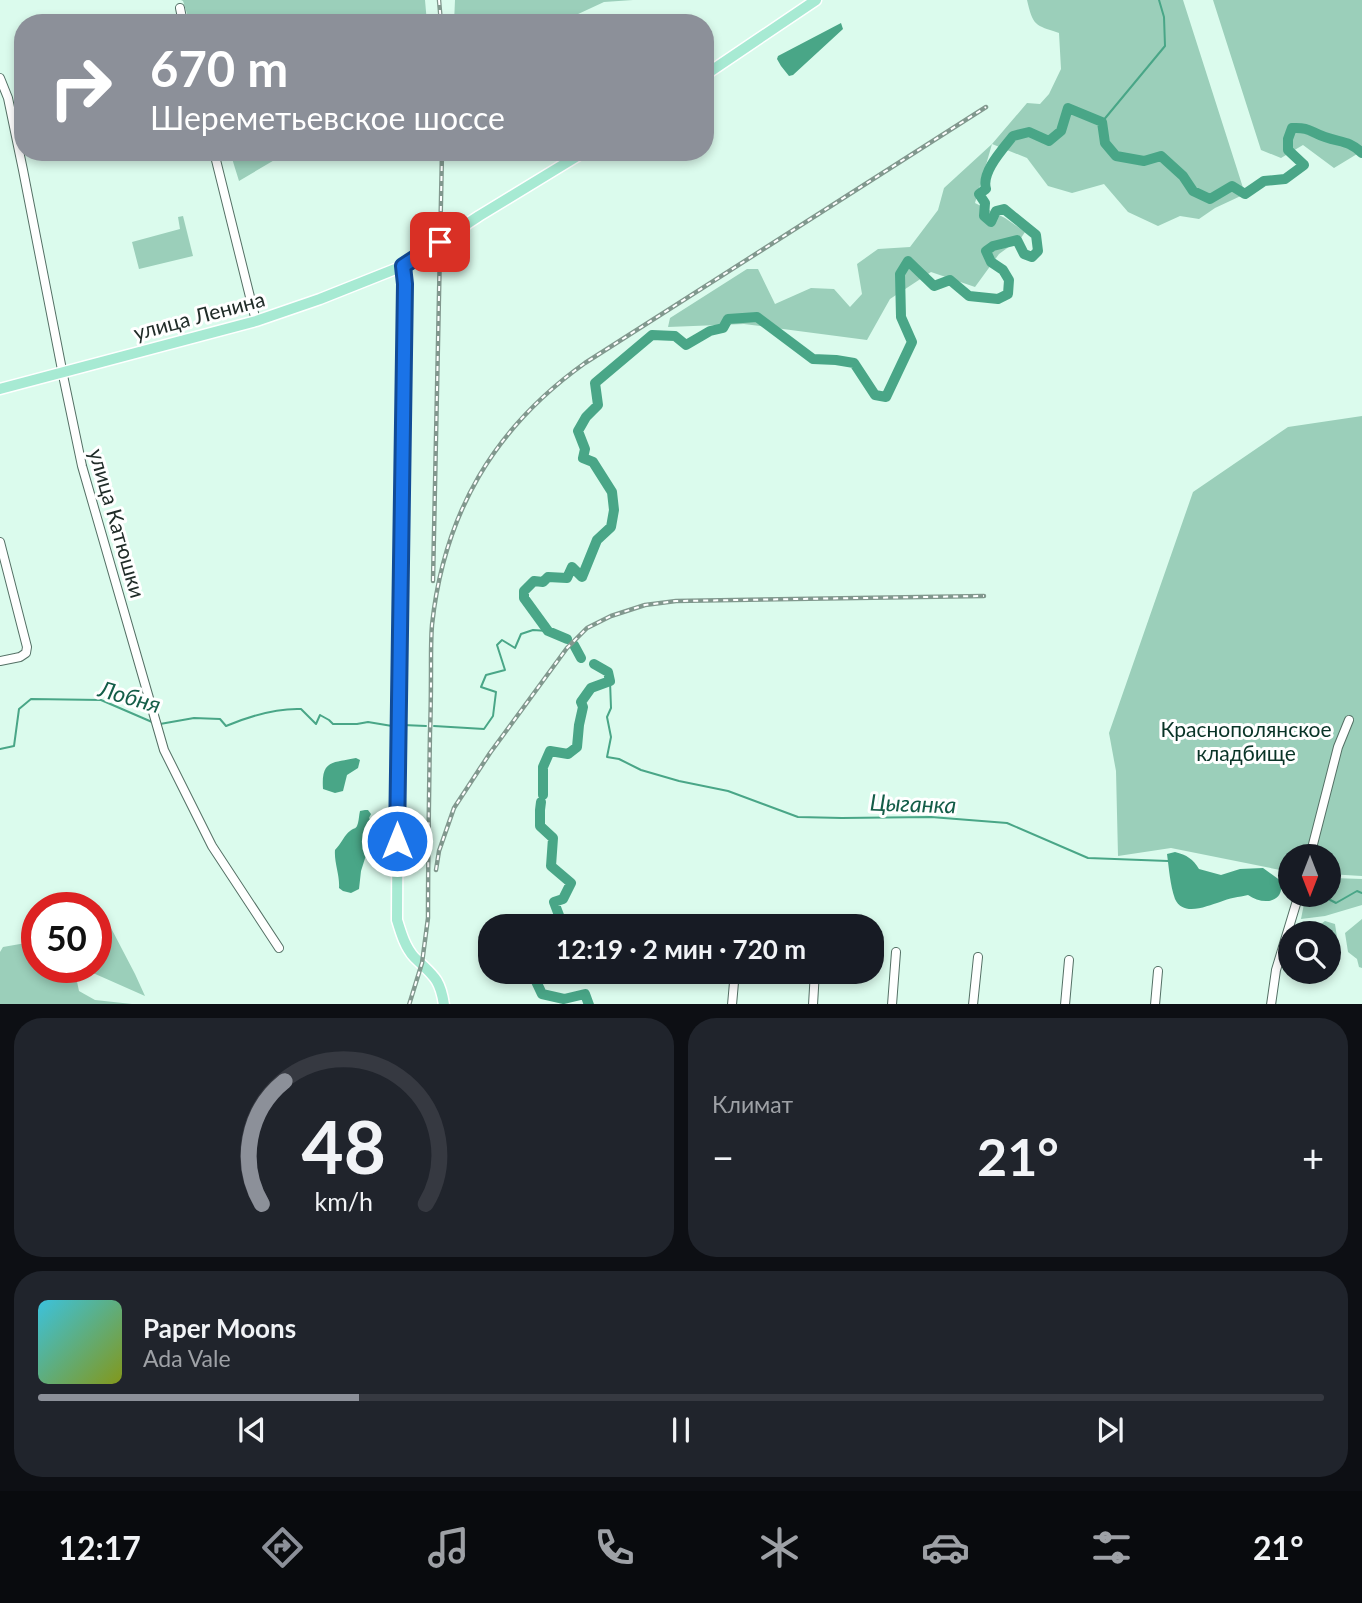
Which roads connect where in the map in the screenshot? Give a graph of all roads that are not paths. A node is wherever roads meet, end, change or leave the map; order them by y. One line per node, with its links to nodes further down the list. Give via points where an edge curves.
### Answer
1 (817, 0): 4 (main road)
2 (180, 8): 3 (street)
3 (181, 14)
4 (714, 69)
5 (0, 78): 6 (street, улица Катюшки)
6 (14, 127)
7 (21, 161): 12 (street, улица Катюшки)
8 (216, 161): 11 (street)
9 (569, 161): 10 (main road, улица Ленина)
10 (403, 266): 11 (main road, улица Ленина); 26 (main road, via 397,920 407,947 437,979)
11 (256, 321): 12 (main road, улица Ленина)
12 (63, 371): 13 (main road, улица Ленина); 19 (street, улица Катюшки, via 82,466 164,750 212,846)
13 (0, 388)
14 (0, 542): 15 (street, via 27,647 20,657)
15 (0, 661)
16 (1349, 720): 17 (street)
17 (1313, 844)
18 (1295, 907): 33 (street)
19 (279, 948)
20 (896, 952): 29 (street)
21 (978, 957): 30 (street)
22 (1069, 960): 31 (street)
23 (1158, 971): 32 (street)
24 (734, 984): 27 (street)
25 (814, 984): 28 (street)
26 (444, 1004)
27 (732, 1004)
28 (813, 1004)
29 (892, 1004)
30 (973, 1004)
31 (1065, 1004)
32 (1156, 1004)
33 (1271, 1004)

